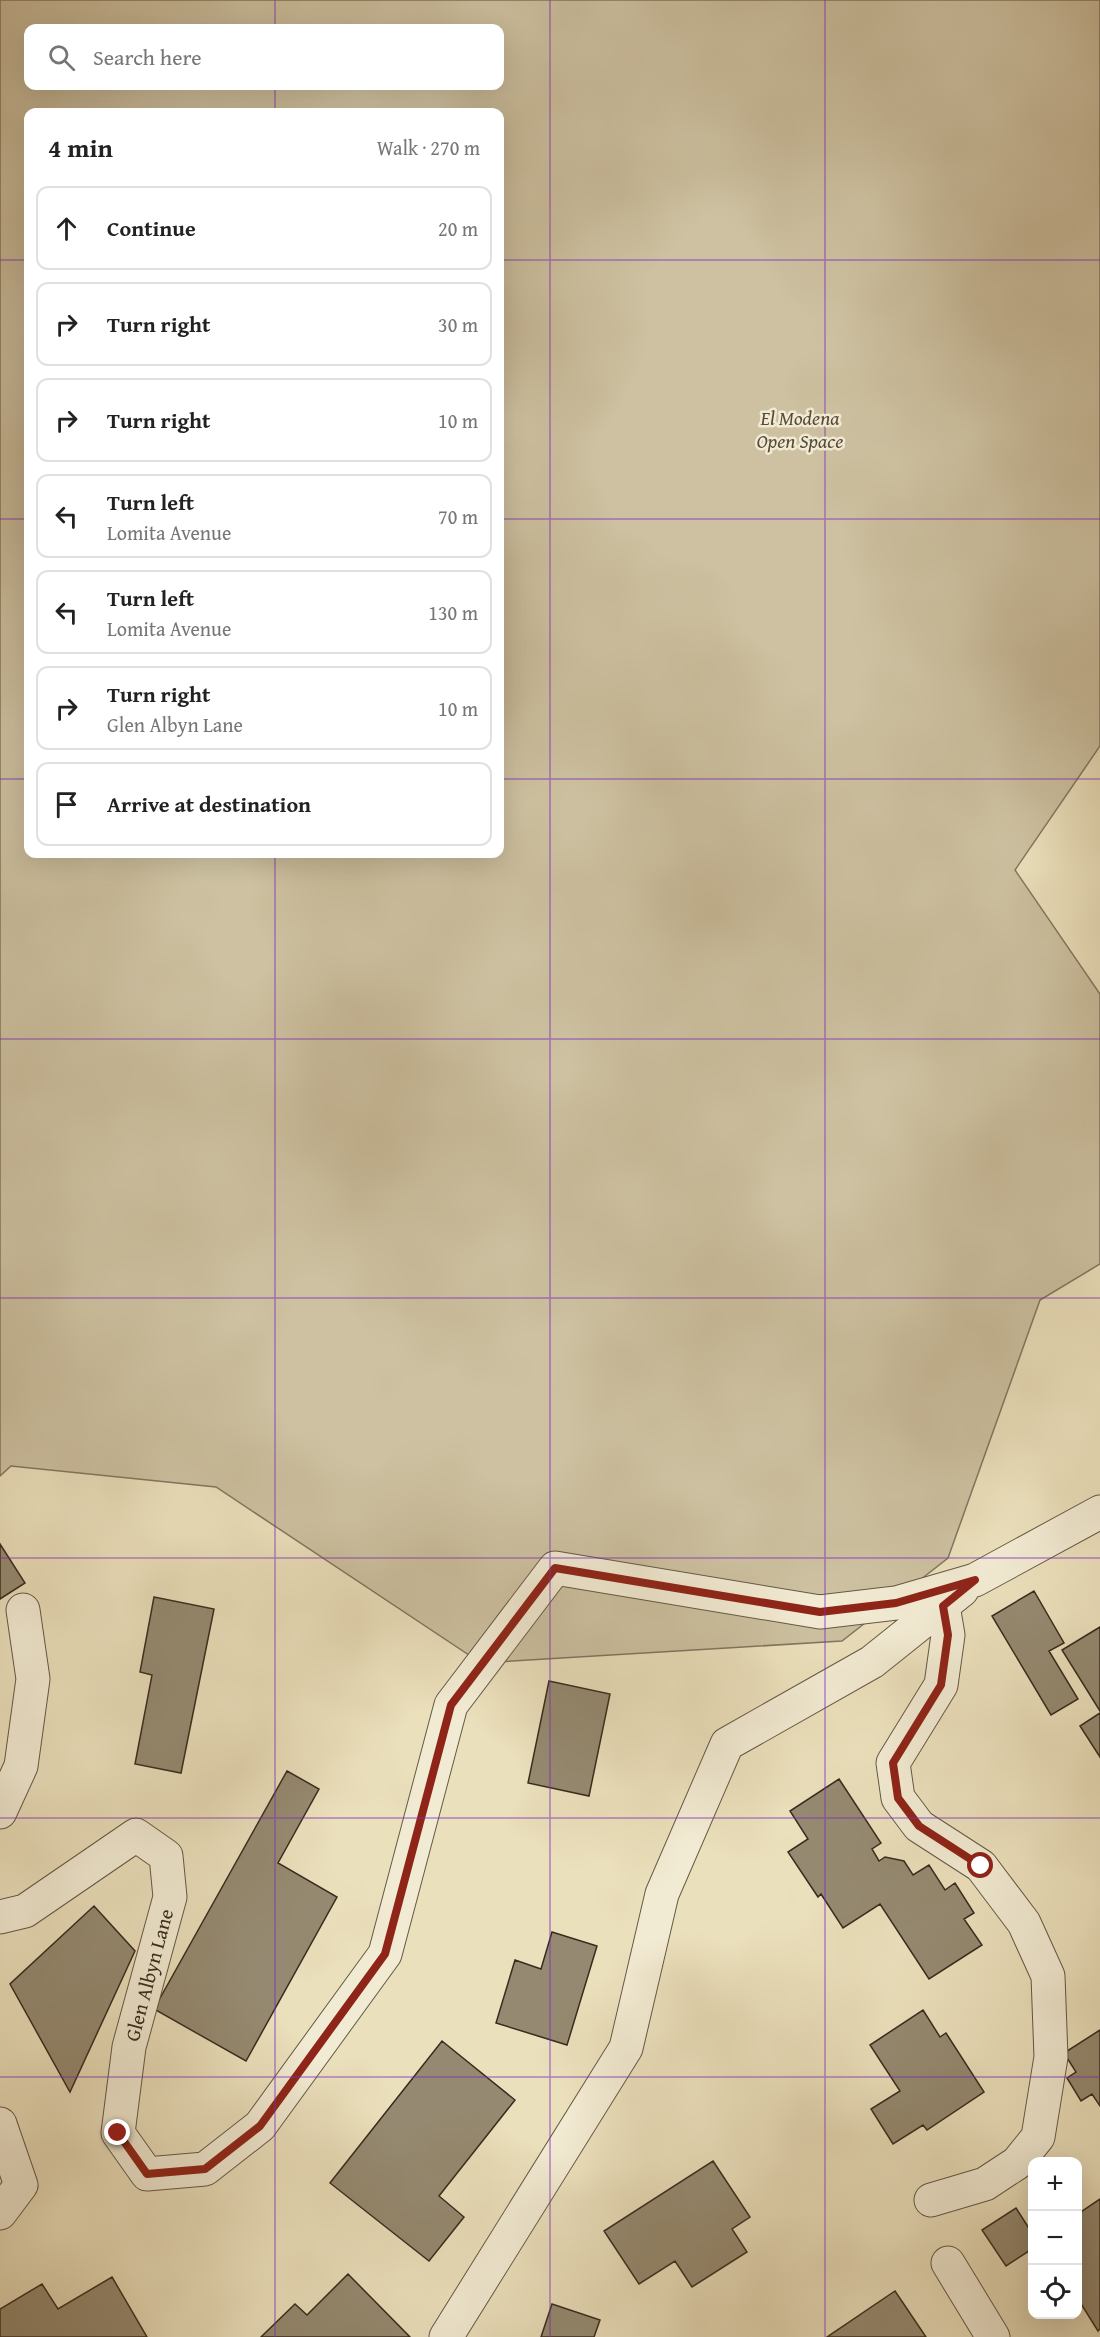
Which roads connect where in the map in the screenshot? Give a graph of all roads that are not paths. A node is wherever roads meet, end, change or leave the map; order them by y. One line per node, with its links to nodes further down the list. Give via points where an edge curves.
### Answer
1 (1100, 1512): 2 (street)
2 (975, 1580): 3 (street); 6 (street, Glen Albyn Lane, via 896,1603 820,1612 555,1568 451,1705 385,1954 260,2126 205,2169 147,2174 118,2133 129,2047 170,1897 166,1856 136,1835 25,1911)
3 (943, 1606): 8 (street, via 948,1635 941,1685 893,1763 898,1798 919,1826 981,1866 1024,1923 1048,1976 1050,2057 1038,2138 1017,2163 985,2184); 11 (street, via 872,1662 727,1744 662,1894 626,2048)
4 (23, 1610): 5 (street, via 33,1679 21,1766)
5 (0, 1812)
6 (0, 1917)
7 (0, 2124): 9 (street, via 21,2186)
8 (931, 2200)
9 (0, 2213)
10 (948, 2262): 12 (street)
11 (446, 2337)
12 (993, 2337)

